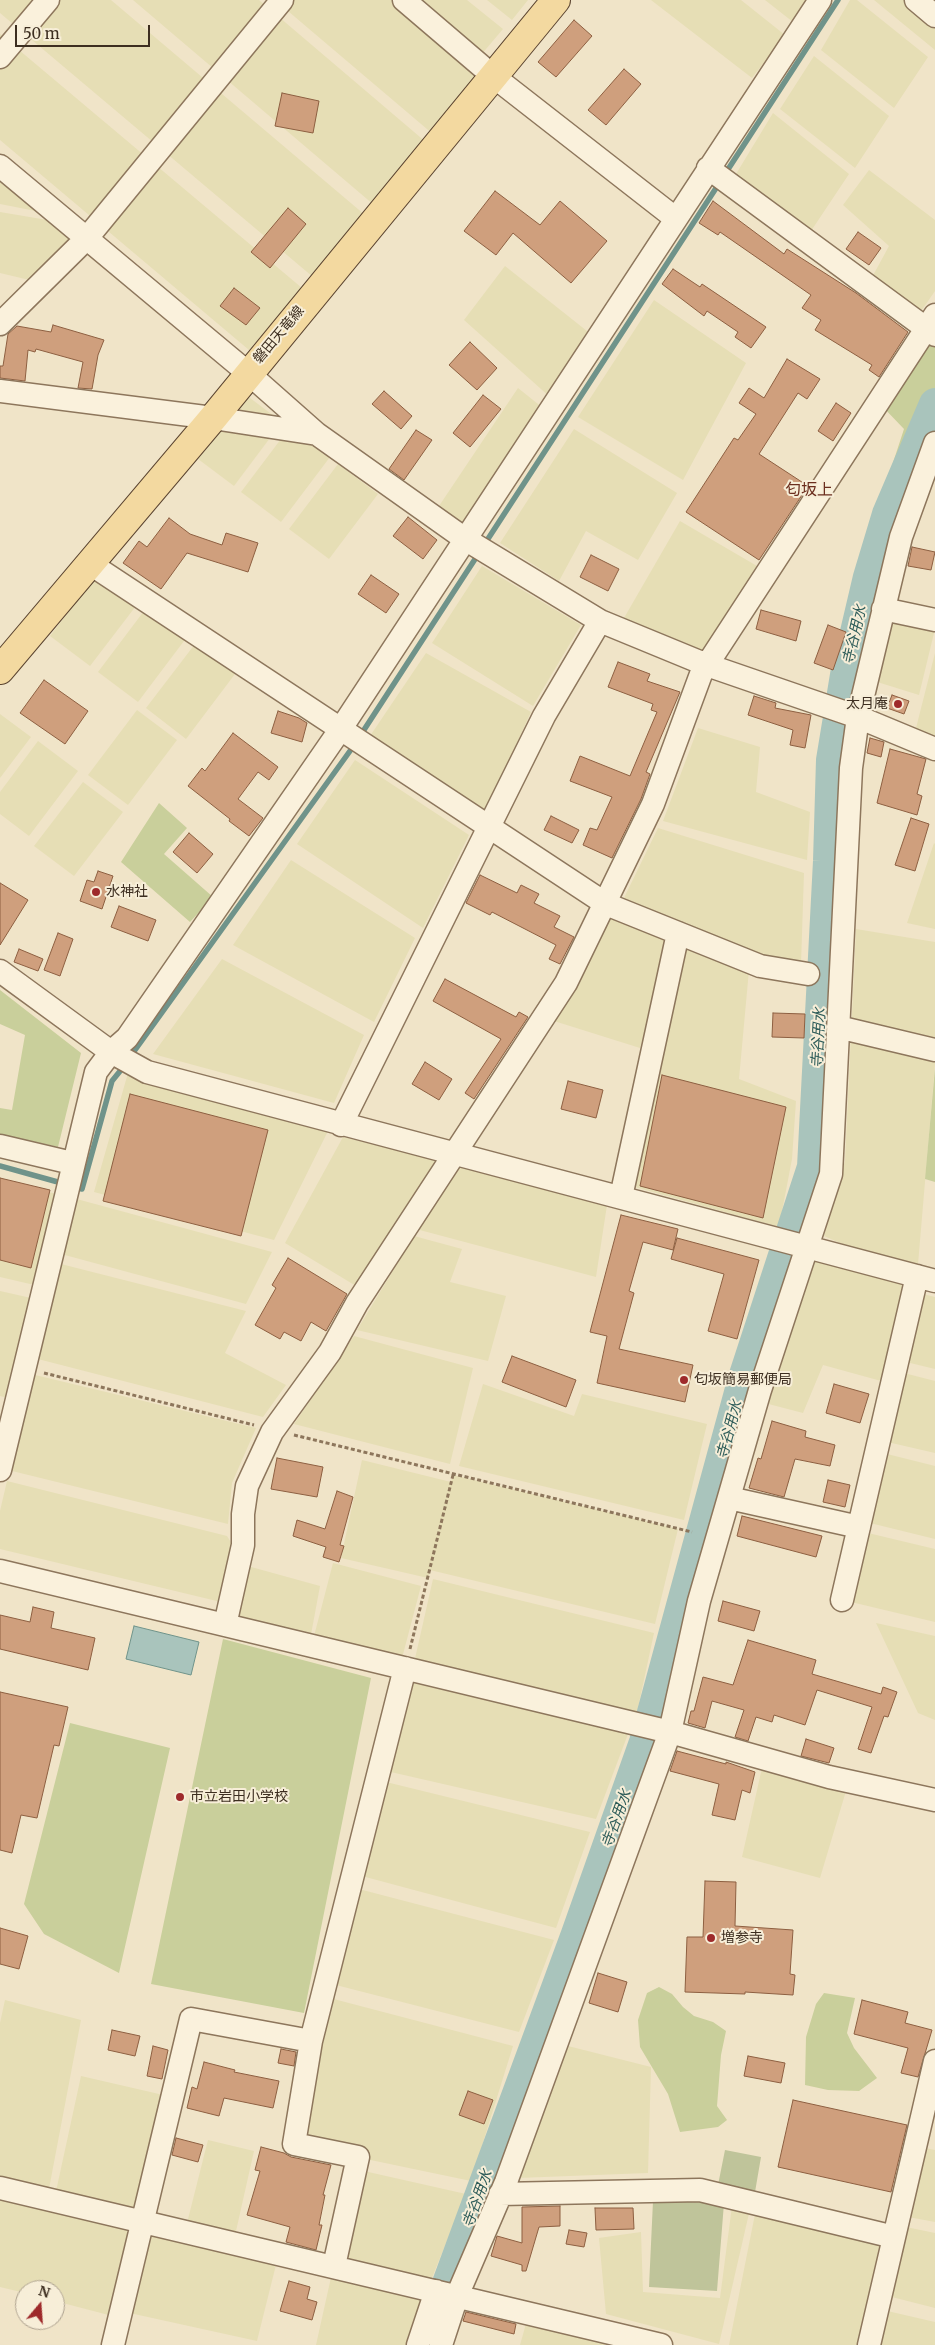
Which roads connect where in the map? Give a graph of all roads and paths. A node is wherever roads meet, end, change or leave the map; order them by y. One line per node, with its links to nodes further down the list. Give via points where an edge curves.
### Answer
1 (48, 0): 8 (street)
2 (282, 0): 13 (street)
3 (404, 0): 9 (street)
4 (556, 0): 9 (main road, 磐田天竜線)
5 (820, 0): 11 (street)
6 (916, 0): 7 (street)
7 (935, 16)
8 (0, 57)
9 (494, 76): 12 (street); 16 (main road, 磐田天竜線)
10 (0, 166): 13 (street)
11 (708, 168): 12 (street); 15 (street)
12 (676, 218): 21 (street)
13 (87, 238): 14 (street); 16 (street)
14 (0, 324)
15 (932, 326): 26 (street)
16 (248, 373): 18 (main road, 磐田天竜線); 19 (street)
17 (0, 391): 18 (street)
18 (213, 418): 19 (street); 22 (main road, 磐田天竜線)
19 (317, 434): 21 (street)
20 (935, 443): 23 (street, via 901,537)
21 (465, 539): 25 (street); 29 (street)
22 (89, 562): 27 (main road, 磐田天竜線); 29 (street)
23 (883, 609): 24 (street); 28 (street)
24 (935, 620)
25 (600, 621): 26 (street); 31 (street, via 548,708)
26 (707, 665): 28 (street); 32 (street, via 653,804)
27 (0, 670)
28 (858, 717): 30 (street); 36 (street, via 851,768)
29 (342, 728): 31 (street); 38 (street, via 127,1038)
30 (935, 749)
31 (488, 825): 32 (street); 39 (street)
32 (606, 904): 33 (street); 41 (street, via 566,983)
33 (678, 933): 35 (street, via 760,966); 43 (street)
34 (0, 971): 38 (street)
35 (808, 974)
36 (838, 1027): 37 (street); 44 (street, via 831,1174)
37 (935, 1050)
38 (111, 1052): 39 (street, via 148,1072); 42 (street, via 96,1072)
39 (341, 1125): 41 (street)
40 (0, 1146): 42 (street)
41 (457, 1152): 43 (street); 47 (street, via 356,1303 330,1352)
42 (72, 1163): 46 (street)
43 (621, 1197): 44 (street)
44 (808, 1248): 45 (street); 50 (street, via 760,1390)
45 (926, 1278): 51 (street)
46 (24, 1368): 47 (path); 48 (street)
47 (274, 1430): 49 (path); 55 (street, via 247,1486 242,1514 244,1546)
48 (0, 1470)
49 (453, 1475): 52 (path); 56 (path)
50 (729, 1498): 51 (street); 57 (street, via 699,1601)
51 (859, 1526): 54 (street)
52 (692, 1532)
53 (0, 1571): 55 (street)
54 (842, 1600)
55 (225, 1625): 56 (street)
56 (405, 1668): 57 (street); 59 (street)
57 (670, 1732): 58 (street, via 829,1777); 62 (street)
58 (935, 1800)
59 (311, 2041): 63 (street, via 191,2019); 65 (street, via 294,2144 358,2157)
60 (935, 2061): 64 (street)
61 (0, 2188): 63 (street)
62 (500, 2194): 64 (street, via 700,2190); 66 (street)
63 (143, 2220): 65 (street); 68 (street)
64 (894, 2237): 72 (street)
65 (334, 2266): 66 (street)
66 (447, 2294): 67 (street); 69 (street); 70 (street)
67 (606, 2338): 71 (street)
68 (113, 2345)
69 (418, 2345)
70 (441, 2345)
71 (661, 2345)
72 (869, 2345)

